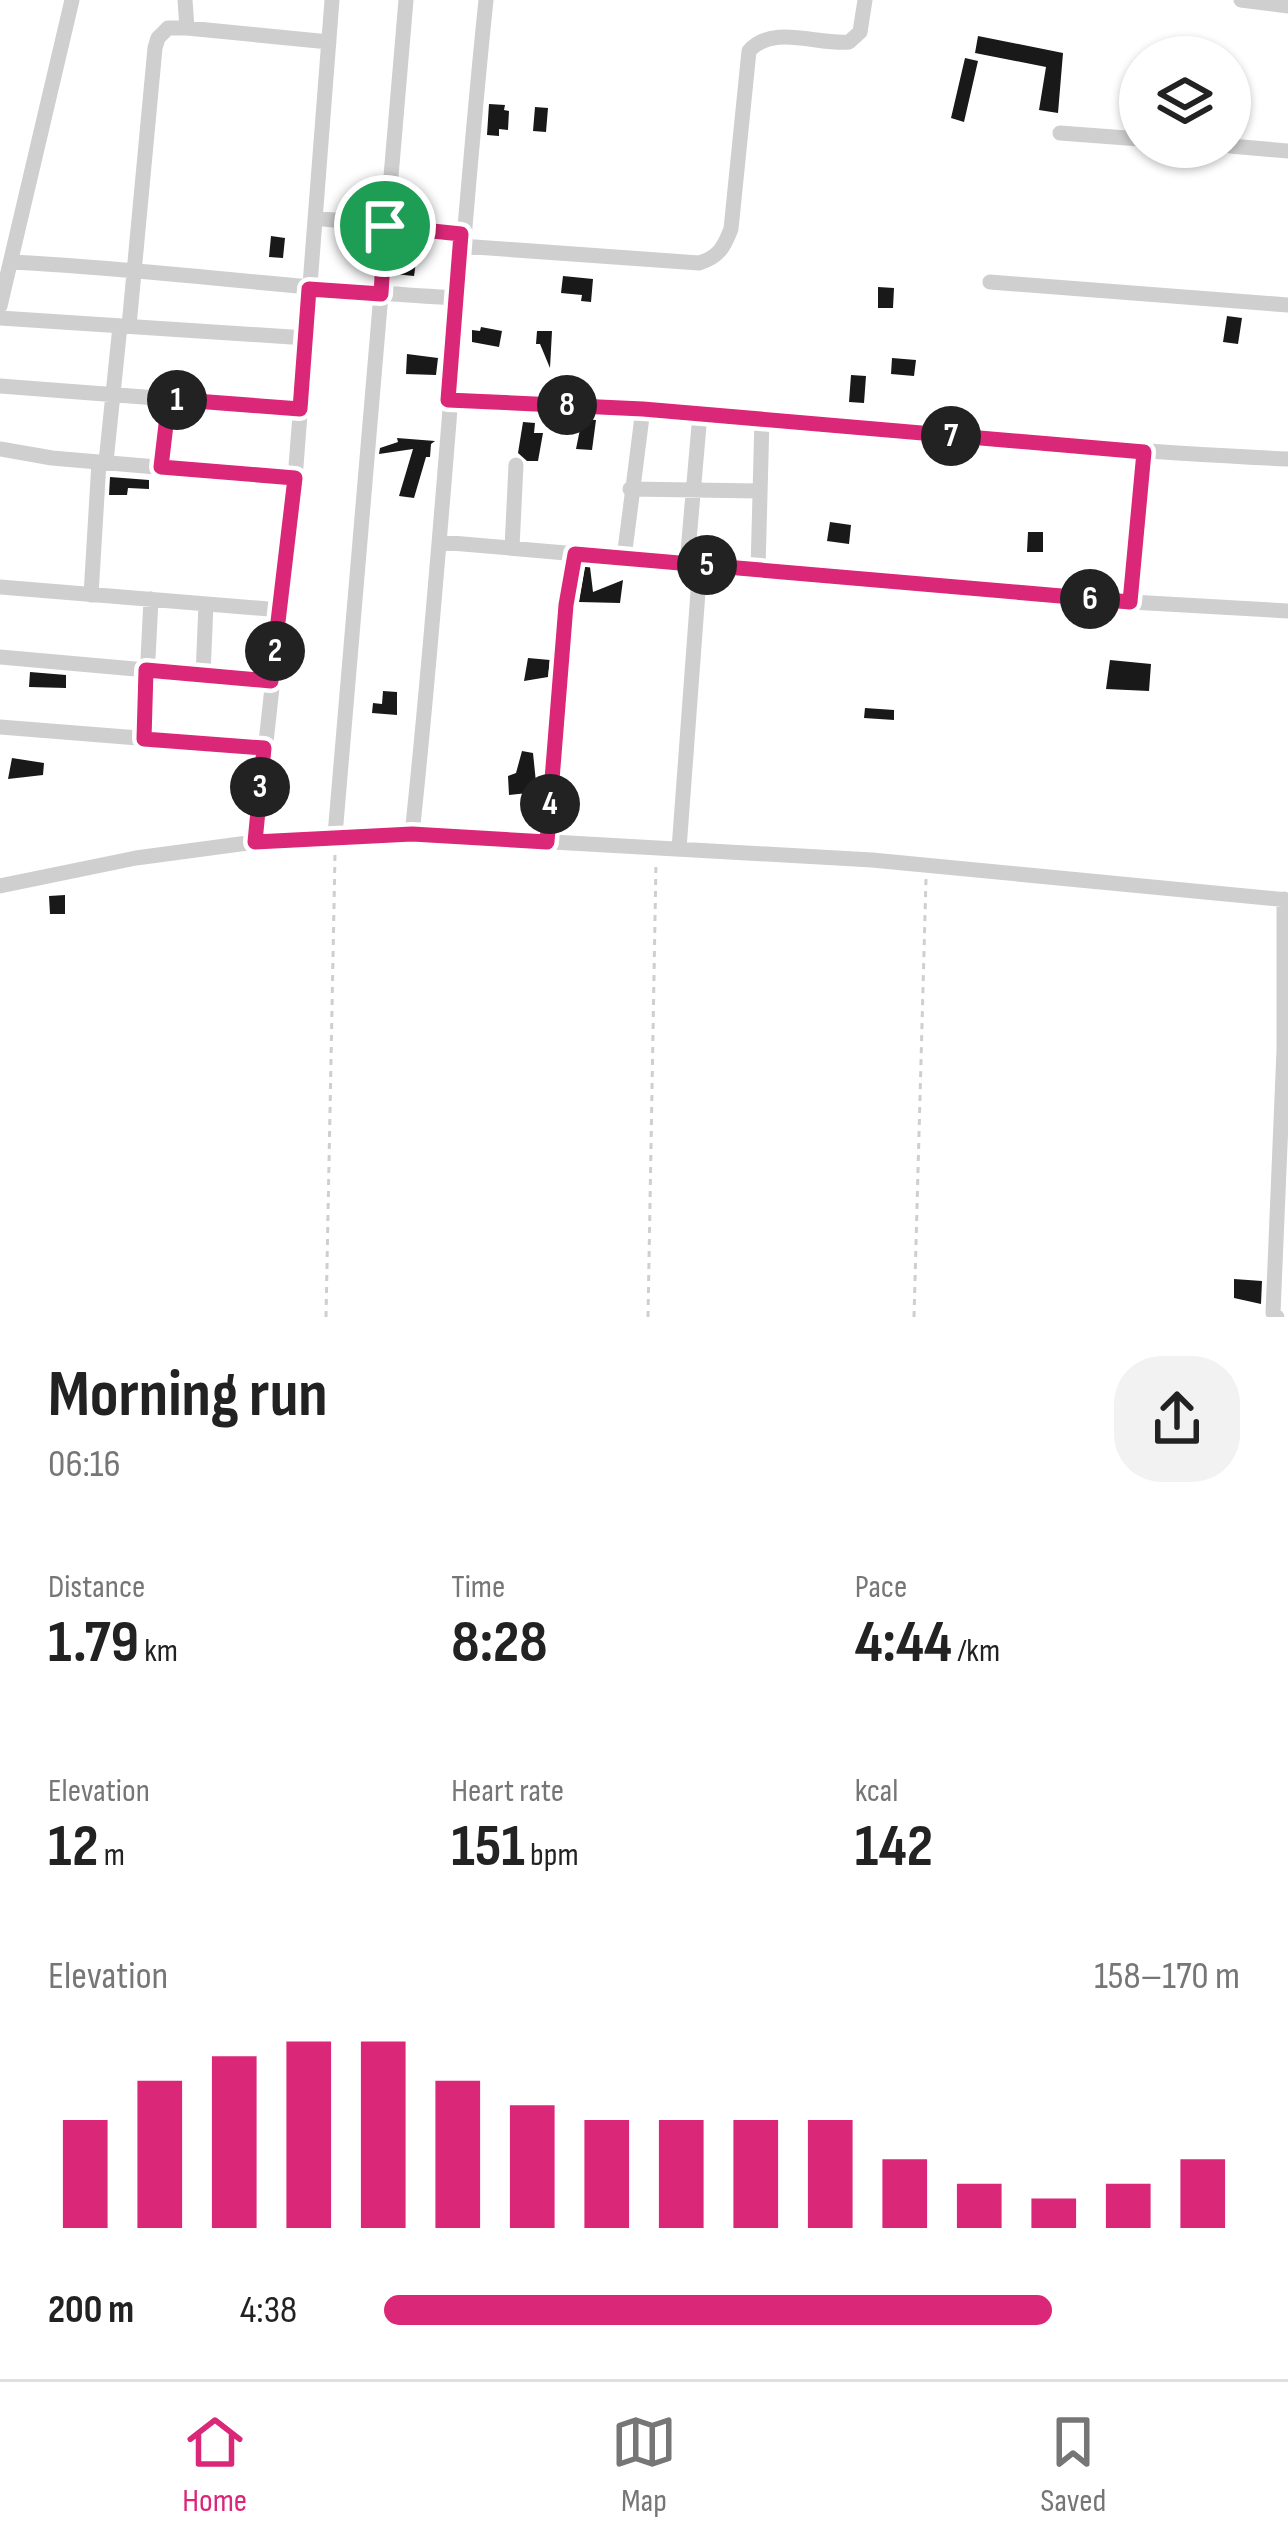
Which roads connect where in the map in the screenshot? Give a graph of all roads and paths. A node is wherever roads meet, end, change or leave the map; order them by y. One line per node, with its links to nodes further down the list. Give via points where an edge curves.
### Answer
1 (72, 0): 18 (street)
2 (185, 0): 9 (street)
3 (332, 0): 10 (street)
4 (406, 0): 16 (street)
5 (486, 0): 17 (street)
6 (865, 0): 17 (street, via 860,32 849,42 777,37 749,51 731,229 712,258)
7 (1240, 0): 8 (street)
8 (1288, 6)
9 (187, 28): 10 (street); 19 (street, via 168,28 155,48)
10 (329, 42): 15 (street)
11 (1060, 133): 12 (street)
12 (1119, 137)
13 (1251, 148): 14 (street)
14 (1288, 151)
15 (315, 218): 16 (street); 21 (street)
16 (385, 226): 17 (street); 22 (street)
17 (461, 240): 23 (street)
18 (10, 262): 19 (street); 25 (street)
19 (135, 270): 21 (street); 27 (street)
20 (990, 281): 24 (street)
21 (309, 289): 22 (street); 28 (street)
22 (381, 294): 23 (street); 68 (street)
23 (458, 298): 32 (street)
24 (1288, 305)
25 (0, 306)
26 (0, 318): 27 (street)
27 (125, 326): 28 (street); 30 (street)
28 (306, 338): 33 (street)
29 (0, 386): 30 (street)
30 (112, 394): 31 (street); 40 (street)
31 (169, 399): 33 (street); 42 (street)
32 (448, 400): 34 (street); 47 (street)
33 (300, 409): 43 (street)
34 (643, 409): 35 (street); 44 (street)
35 (700, 414): 36 (street); 45 (street)
36 (763, 419): 38 (street); 46 (street)
37 (0, 449): 40 (street)
38 (1144, 452): 39 (street); 56 (street)
39 (1288, 459)
40 (102, 462): 42 (street); 54 (street)
41 (516, 465): 48 (street)
42 (161, 467): 43 (street)
43 (295, 478): 58 (street)
44 (630, 489): 45 (street); 50 (street)
45 (690, 491): 46 (street); 51 (street)
46 (759, 491): 52 (street)
47 (440, 542): 48 (street); 67 (street)
48 (512, 548): 49 (street)
49 (575, 554): 50 (street); 70 (street)
50 (624, 558): 51 (street)
51 (693, 564): 52 (street); 72 (street)
52 (758, 570): 56 (street)
53 (0, 587): 54 (street)
54 (91, 595): 55 (street)
55 (151, 599): 57 (street); 61 (street)
56 (1130, 602): 59 (street)
57 (206, 604): 58 (street); 62 (street)
58 (281, 610): 63 (street)
59 (1288, 611)
60 (0, 657): 61 (street)
61 (146, 670): 62 (street); 65 (street)
62 (203, 675): 63 (street)
63 (271, 681): 66 (street)
64 (0, 727): 65 (street)
65 (144, 739): 66 (street)
66 (264, 748): 69 (street)
67 (412, 834): 68 (street); 70 (street)
68 (334, 835): 69 (street); 76 (path)
69 (255, 842): 74 (street)
70 (547, 842): 71 (street)
71 (656, 848): 72 (street); 77 (path)
72 (679, 849): 73 (street)
73 (927, 865): 75 (street); 78 (path)
74 (0, 886)
75 (1286, 900): 79 (street)
76 (326, 1317)
77 (648, 1317)
78 (914, 1317)
79 (1277, 1317)

